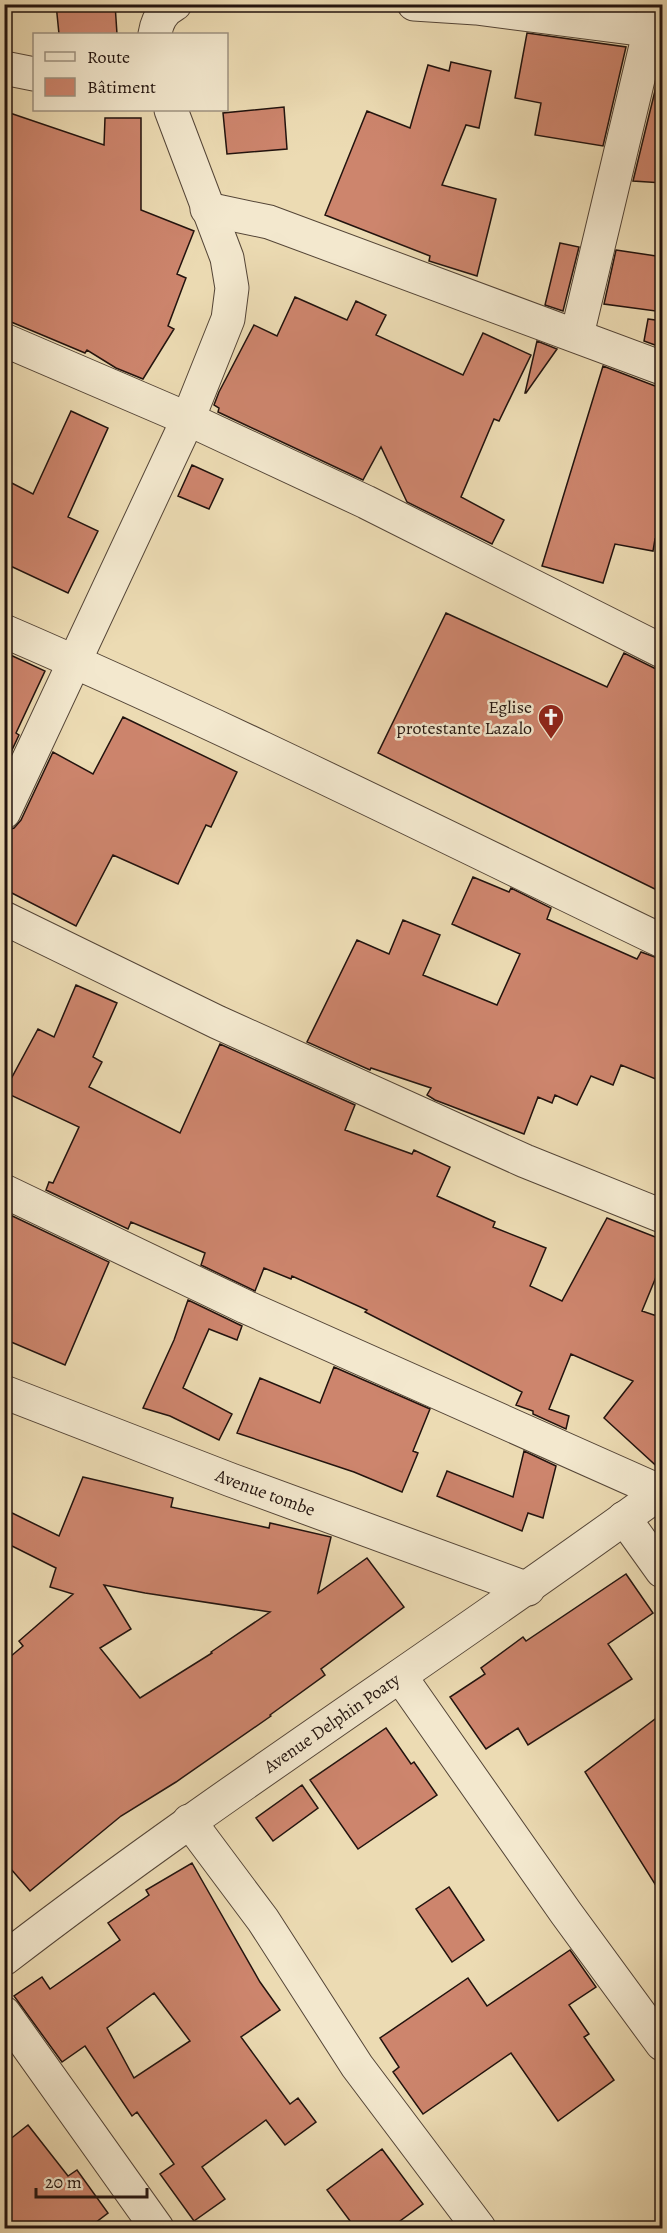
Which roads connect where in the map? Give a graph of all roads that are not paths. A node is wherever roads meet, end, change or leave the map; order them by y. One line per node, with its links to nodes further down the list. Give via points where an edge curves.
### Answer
1 (175, 4): 5 (street, via 157,20)
2 (414, 4): 3 (street)
3 (476, 6): 4 (street)
4 (656, 22): 10 (street)
5 (155, 33)
6 (4, 68): 7 (street)
7 (33, 74)
8 (171, 111): 9 (street)
9 (207, 209): 10 (street, via 269,222); 13 (street, via 227,258 232,288 228,319)
10 (577, 335): 12 (street)
11 (4, 340): 13 (street)
12 (663, 368)
13 (188, 419): 15 (street, via 366,502); 16 (street)
14 (4, 631): 16 (street)
15 (663, 651)
16 (74, 661): 17 (street); 19 (street)
17 (4, 812)
18 (4, 918): 21 (street, via 249,1036 525,1161)
19 (663, 941)
20 (4, 1191): 23 (street, via 246,1307)
21 (663, 1216)
22 (4, 1392): 26 (street, Avenue tombe)
23 (662, 1492): 24 (street, Avenue Delphin Poaty)
24 (624, 1518): 25 (street); 26 (street, Avenue Delphin Poaty)
25 (663, 1571)
26 (528, 1589): 27 (street, Avenue Delphin Poaty)
27 (400, 1676): 28 (street, Avenue Delphin Poaty); 31 (street, via 566,1913)
28 (189, 1821): 29 (street, Avenue Delphin Poaty); 33 (street, via 263,1920 357,2066)
29 (4, 1959)
30 (4, 2013): 32 (street)
31 (663, 2043)
32 (157, 2229)
33 (479, 2229)

